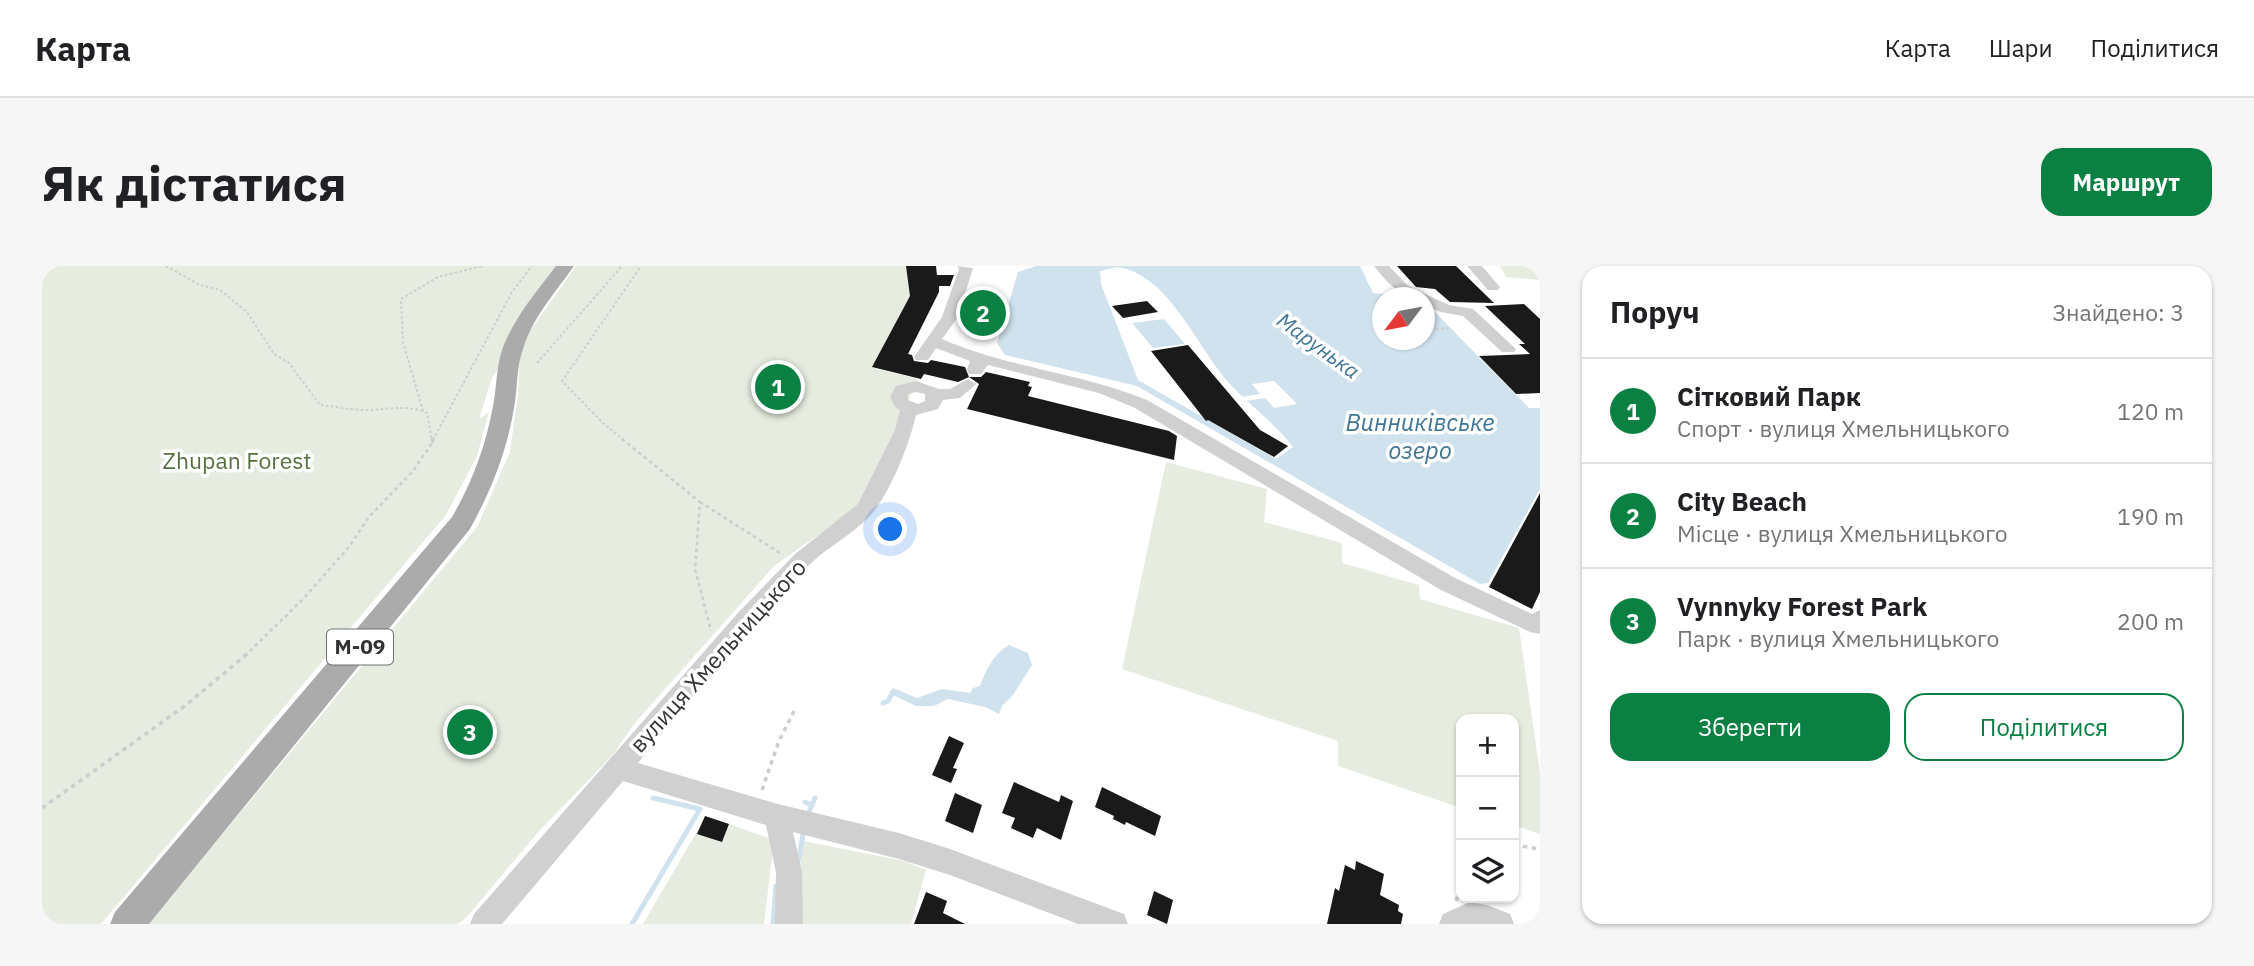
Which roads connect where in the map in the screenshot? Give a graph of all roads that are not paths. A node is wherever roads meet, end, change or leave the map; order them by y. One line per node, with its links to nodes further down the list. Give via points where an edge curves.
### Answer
1 (565, 266): 15 (main road, М-09, via 513,348 491,461 461,523)
2 (964, 266): 8 (street, via 950,317)
3 (1381, 266): 5 (street)
4 (1474, 266): 6 (street)
5 (1401, 287)
6 (1493, 287)
7 (1435, 304): 9 (street, via 1468,312)
8 (933, 341): 10 (street); 11 (street, via 960,353)
9 (1508, 349)
10 (922, 358)
11 (977, 371): 12 (street, via 1105,389 1141,404 1448,584); 13 (street, вулиця Хмельницького, via 954,394 934,395 928,408 909,408 904,429 865,509 797,565)
12 (1539, 624)
13 (618, 768): 14 (street, вулиця Хмельницького); 16 (street, вулиця Хмельницького)
14 (765, 813): 17 (street, via 786,854); 18 (street, вулиця Хмельницького, via 950,862)
15 (127, 924)
16 (484, 924)
17 (789, 924)
18 (1114, 924)
19 (1453, 924): 20 (street, via 1475,915)
20 (1500, 924)

